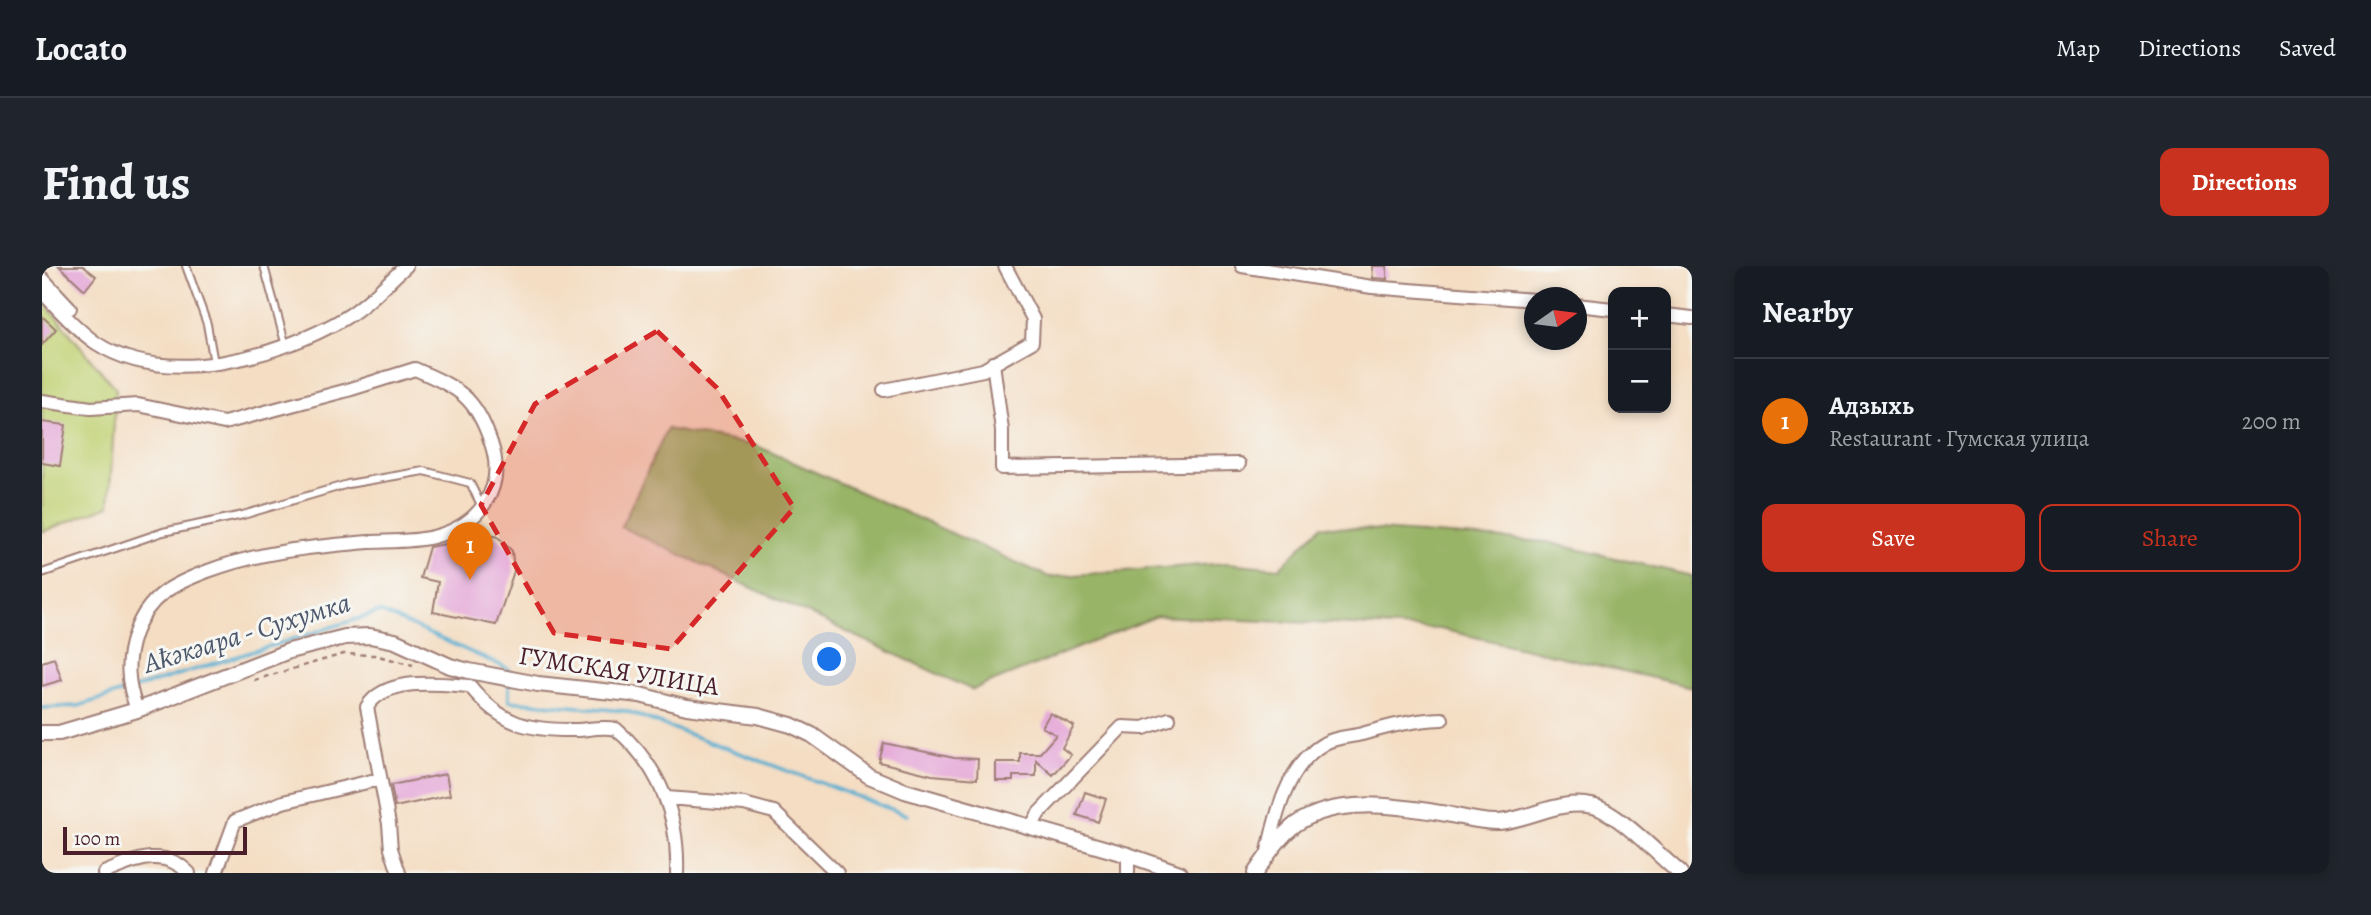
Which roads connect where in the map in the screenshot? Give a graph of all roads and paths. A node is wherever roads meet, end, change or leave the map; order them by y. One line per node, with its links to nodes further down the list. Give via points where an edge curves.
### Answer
1 (186, 266): 15 (lane, via 207,324)
2 (264, 266): 13 (lane)
3 (406, 266): 13 (street, via 346,317)
4 (1005, 266): 16 (street, via 1033,318 1035,331 1032,342)
5 (1242, 266): 8 (street, via 1373,287)
6 (42, 278): 14 (street)
7 (42, 292): 14 (street)
8 (1524, 299)
9 (1587, 306): 10 (street)
10 (1608, 308)
11 (1671, 316): 12 (street)
12 (1692, 318)
13 (286, 346): 15 (street, via 247,359)
14 (108, 349): 15 (street, via 147,363)
15 (214, 363)
16 (993, 363): 17 (street, via 983,370); 19 (street, via 1002,468)
17 (884, 390)
18 (42, 401): 20 (street, via 91,408 138,405 224,423 415,369 458,388 479,414 492,446 495,484)
19 (1239, 464)
20 (482, 507): 21 (lane, via 470,483 424,471 348,484 243,515 163,532); 24 (street, via 474,519 433,537 282,549 175,583 153,598 140,617 128,654)
21 (42, 572)
22 (422, 667): 23 (path, via 374,655 344,654)
23 (246, 682)
24 (137, 710): 27 (street, ГУМСКАЯ УЛИЦА, via 60,733); 30 (street, ГУМСКАЯ УЛИЦА, via 289,651 345,637 370,636 403,643 469,671 758,716 811,735 869,776 905,791)
25 (1169, 719): 30 (street, via 1144,728 1122,727 1039,813)
26 (1442, 719): 32 (street, via 1405,721 1328,741 1316,749 1293,778)
27 (42, 733)
28 (380, 779): 29 (street, via 367,707 373,696 410,685 470,686 491,711 525,725 616,729); 35 (street, via 283,802 235,821); 36 (street)
29 (667, 798): 37 (street, via 676,827); 38 (street, via 744,804 774,812)
30 (1031, 827): 31 (street, ГУМСКАЯ УЛИЦА)
31 (1128, 855): 39 (street); 40 (street, ГУМСКАЯ УЛИЦА)
32 (1267, 857): 41 (street); 42 (street, via 1296,824 1347,807 1403,807 1496,822 1571,804 1595,806 1631,829)
33 (104, 873): 34 (street, via 143,857 169,860)
34 (189, 873)
35 (216, 873)
36 (399, 873)
37 (677, 873)
38 (836, 873)
39 (1128, 873)
40 (1180, 873)
41 (1255, 873)
42 (1680, 873)

